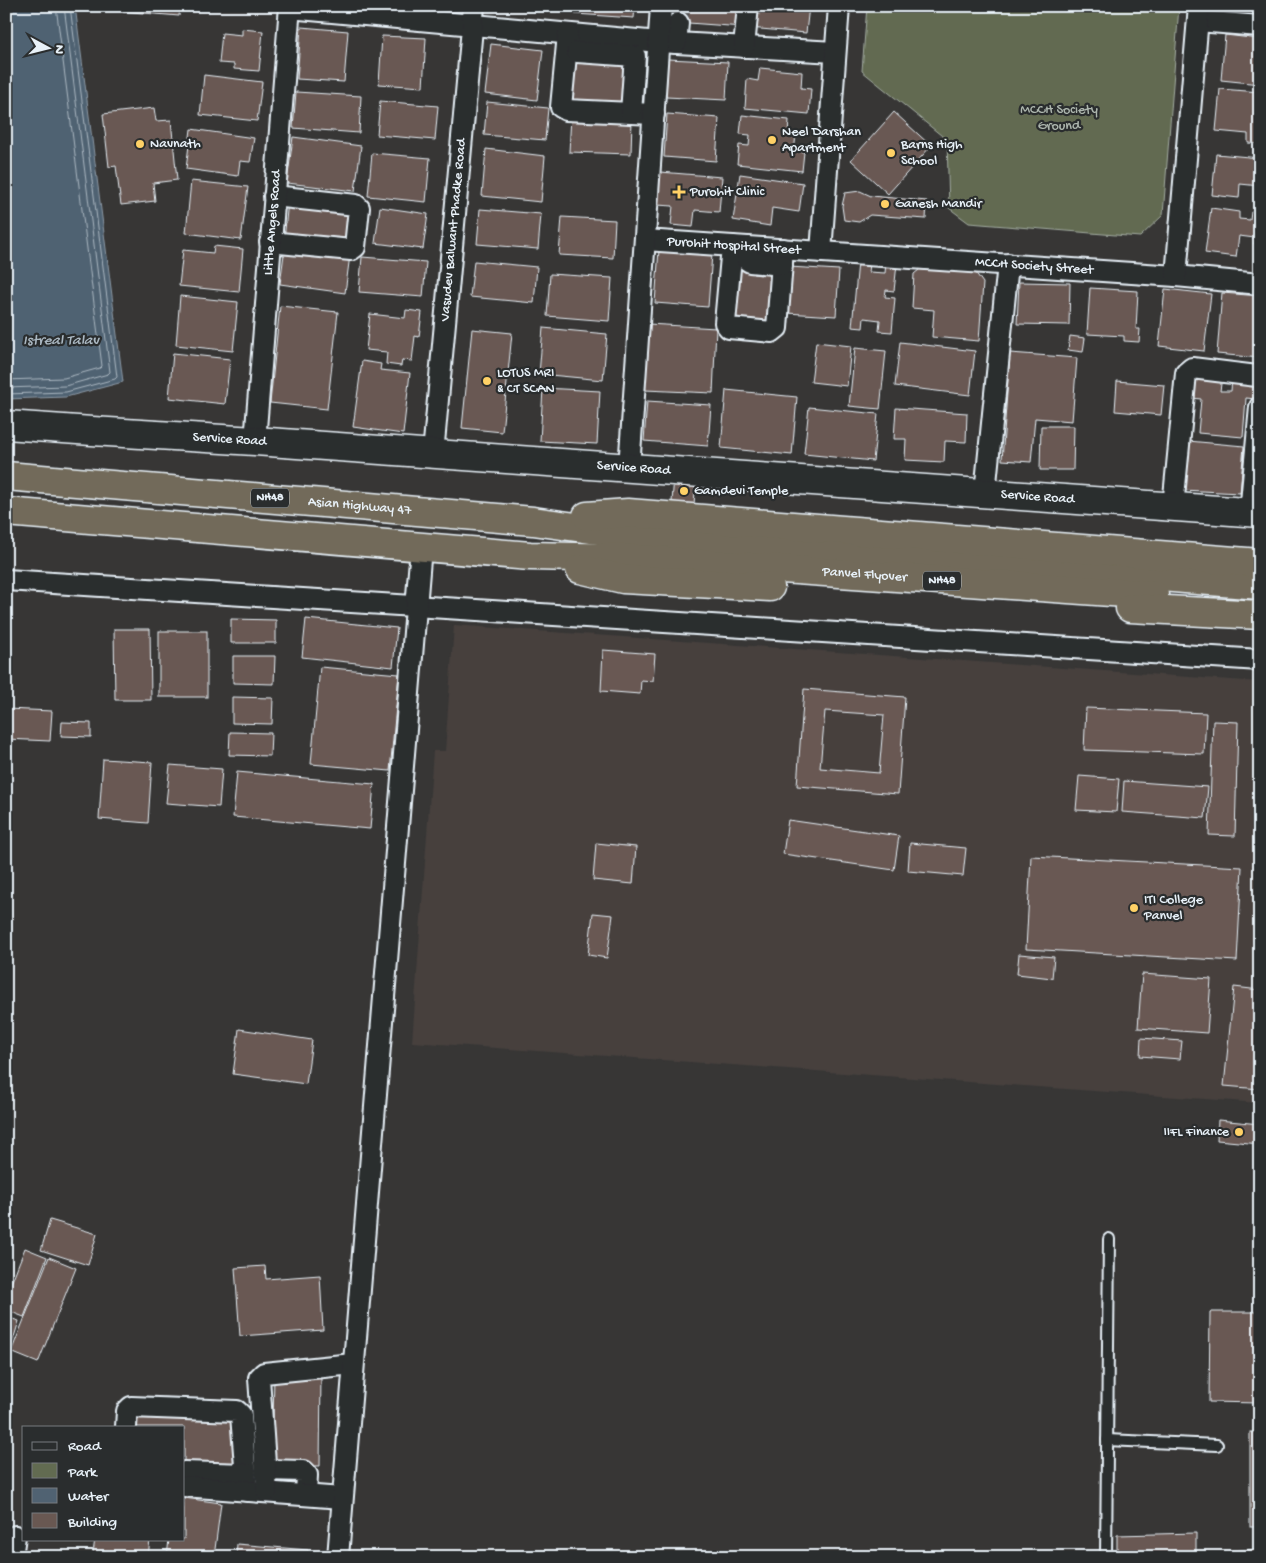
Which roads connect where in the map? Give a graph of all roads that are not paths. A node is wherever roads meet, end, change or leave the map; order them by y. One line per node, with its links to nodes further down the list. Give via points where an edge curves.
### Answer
1 (661, 6): 9 (street)
2 (748, 6): 10 (street)
3 (838, 6): 12 (street)
4 (289, 7): 6 (street); 16 (street, Little Angels Road)
5 (1199, 13): 7 (street); 23 (street)
6 (474, 15): 8 (street); 29 (street, Vasudev Balwant Phadke Road)
7 (1260, 26)
8 (568, 34): 9 (street); 14 (street, via 561,107 566,110)
9 (671, 34): 10 (street); 13 (street); 15 (street)
10 (744, 47): 12 (street)
11 (576, 52): 13 (street)
12 (835, 52): 20 (street)
13 (635, 56): 14 (street)
14 (631, 113): 15 (street)
15 (654, 114): 17 (street)
16 (274, 196): 18 (street, Little Angels Road); 18 (street, via 360,208 355,247 351,250)
17 (645, 240): 19 (street, Purohit Hospital Street); 30 (street)
18 (270, 242): 28 (street, Little Angels Road)
19 (740, 247): 21 (street, Purohit Hospital Street); 21 (street, via 725,323 729,328 772,332 777,328)
20 (821, 252): 21 (street, Purohit Hospital Street); 22 (street, MCCH Society Street)
21 (783, 257)
22 (1008, 264): 23 (street, MCCH Society Street); 32 (street)
23 (1176, 276): 24 (street)
24 (1260, 284)
25 (1260, 378): 33 (street, via 1192,368 1186,373)
26 (1260, 407): 35 (street)
27 (6, 425): 28 (street, Service Road)
28 (254, 441): 29 (street, Service Road)
29 (433, 454): 30 (street, Service Road)
30 (629, 468): 32 (street, Service Road)
31 (6, 476): 36 (highway, Asian Highway 47 / NH48)
32 (985, 494): 33 (street, Service Road)
33 (1173, 507): 35 (street, Service Road)
34 (6, 512): 38 (highway, NH48)
35 (1255, 513)
36 (533, 520): 37 (highway, Panvel Flyover / NH48); 40 (highway, via 628,513)
37 (625, 546): 39 (highway, Panvel Flyover / NH48); 42 (highway, Panvel Flyover / NH48); 43 (highway, Panvel Flyover / NH48)
38 (421, 547): 39 (highway, NH48); 44 (street)
39 (530, 556): 45 (highway, via 622,579)
40 (1260, 564)
41 (6, 580): 44 (street)
42 (1260, 585)
43 (1260, 603)
44 (416, 607): 46 (street); 48 (street)
45 (1260, 615)
46 (1260, 660)
47 (1109, 1239): 50 (lane)
48 (354, 1364): 53 (street, via 264,1373 259,1378); 55 (street)
49 (126, 1426): 53 (street, via 127,1411 131,1407 237,1411 241,1415)
50 (1107, 1440): 51 (lane); 59 (lane)
51 (1217, 1445)
52 (185, 1472): 53 (street)
53 (256, 1482): 54 (street); 55 (street, via 306,1496)
54 (185, 1486)
55 (342, 1498): 58 (street)
56 (15, 1536): 57 (street)
57 (12, 1557)
58 (338, 1557)
59 (1106, 1557)

